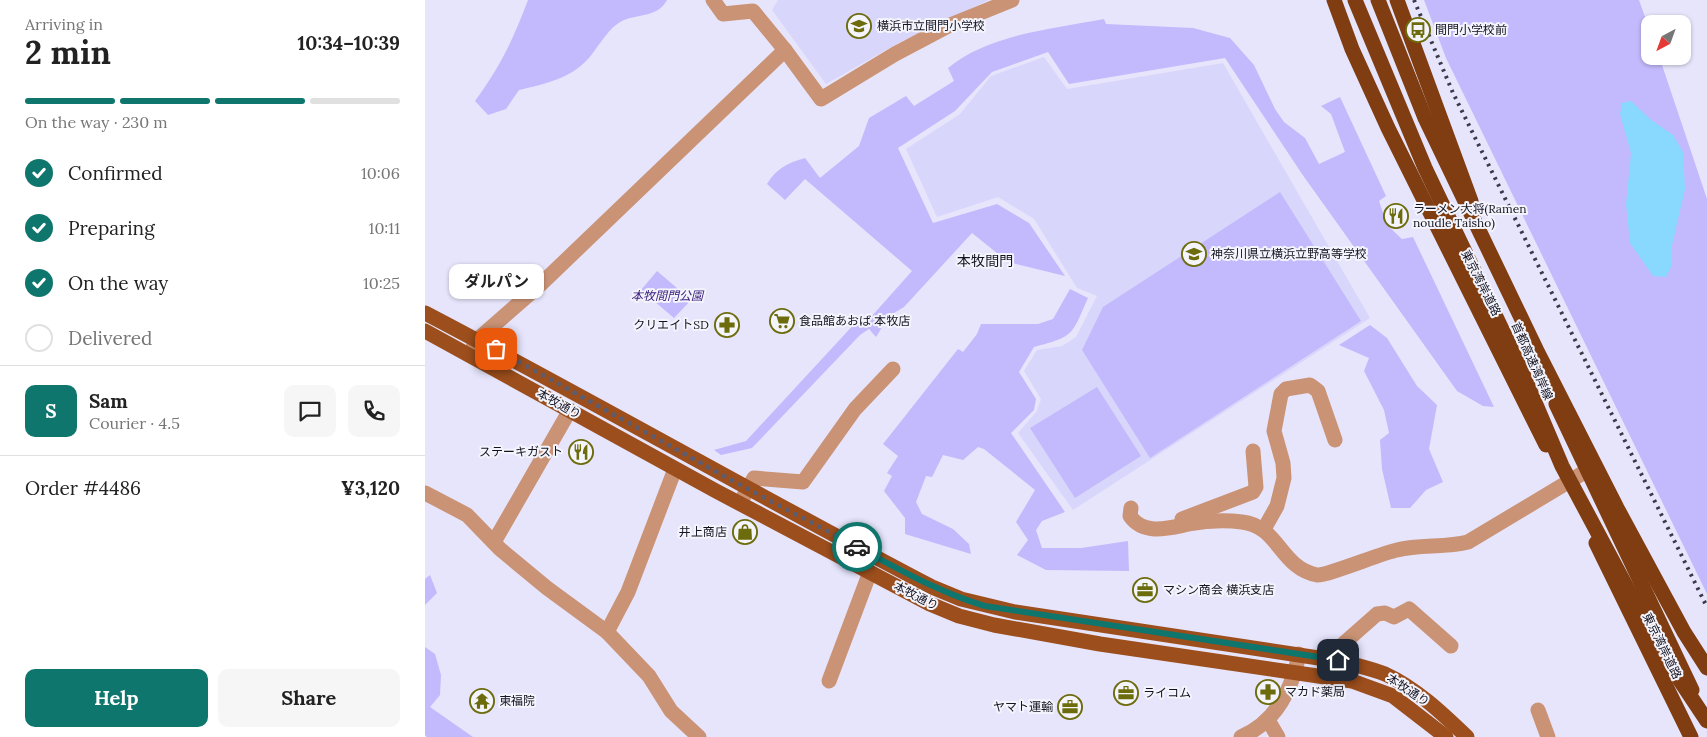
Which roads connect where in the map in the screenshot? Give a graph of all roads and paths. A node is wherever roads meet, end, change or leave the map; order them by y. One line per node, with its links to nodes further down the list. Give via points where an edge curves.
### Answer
1 (713, 0): 9 (street, via 723,14 753,11)
2 (1012, 0): 9 (street, via 948,26 821,99)
3 (1334, 0): 20 (highway, 東京湾岸道路, via 1351,49 1387,128)
4 (1355, 0): 40 (highway, 首都高速湾岸線, bridge, via 1425,168 1520,367 1561,466 1659,647)
5 (1359, 0): 38 (highway, 東京湾岸道路, bridge, via 1424,154 1594,515 1669,658)
6 (1378, 0): 34 (highway, 東京湾岸道路, bridge, via 1425,118 1538,353 1621,516)
7 (1382, 0): 33 (highway, 首都高速湾岸線, bridge, via 1437,137 1540,348 1648,560)
8 (1397, 0): 19 (highway, 東京湾岸道路, via 1506,294)
9 (785, 50): 12 (street, via 542,283)
10 (425, 312): 12 (main road, 本牧通り)
11 (425, 331): 13 (main road, 本牧通り)
12 (477, 340): 13 (street); 21 (main road, 本牧通り, via 689,449)
13 (469, 355): 15 (main road, 本牧通り)
14 (893, 369): 21 (street, via 855,409 803,482 754,478)
15 (570, 410): 18 (main road, 本牧通り); 27 (street)
16 (1335, 440): 26 (street, via 1318,391 1311,385 1286,389 1281,394 1274,431 1283,463 1283,478 1277,506)
17 (1253, 451): 25 (street, via 1256,487 1253,492)
18 (675, 469): 23 (main road, 本牧通り); 29 (street, via 627,592)
19 (1588, 470): 20 (street); 40 (highway, 東京湾岸道路)
20 (1565, 482): 26 (street, via 1468,542 1396,550 1319,575 1295,567); 47 (highway, 東京湾岸道路)
21 (747, 489): 23 (street); 32 (main road, 本牧通り, via 961,599 1015,612)
22 (425, 493): 27 (street, via 467,514)
23 (740, 504): 28 (main road, 本牧通り)
24 (1131, 508): 25 (street, via 1130,516 1135,523)
25 (1155, 529): 26 (street, via 1243,522)
26 (1264, 529)
27 (494, 542): 29 (street, via 547,588)
28 (870, 572): 35 (main road, 本牧通り, via 959,616 1100,644); 36 (street)
29 (607, 632): 41 (street, via 649,676 671,711)
30 (1343, 644): 31 (street, via 1377,614 1393,617 1409,609)
31 (1451, 646)
32 (1299, 654): 35 (street); 45 (main road, 本牧通り, via 1345,662 1386,674 1421,696)
33 (1707, 662)
34 (1707, 668)
35 (1296, 671): 39 (street, via 1289,690); 44 (main road, 本牧通り, via 1352,681 1393,696)
36 (829, 681)
37 (1538, 710): 46 (street)
38 (1707, 716)
39 (1268, 720): 42 (street, via 1257,730); 43 (street)
40 (1707, 721)
41 (699, 737)
42 (1241, 737)
43 (1278, 737)
44 (1446, 737)
45 (1467, 737)
46 (1548, 737)
47 (1691, 737)

